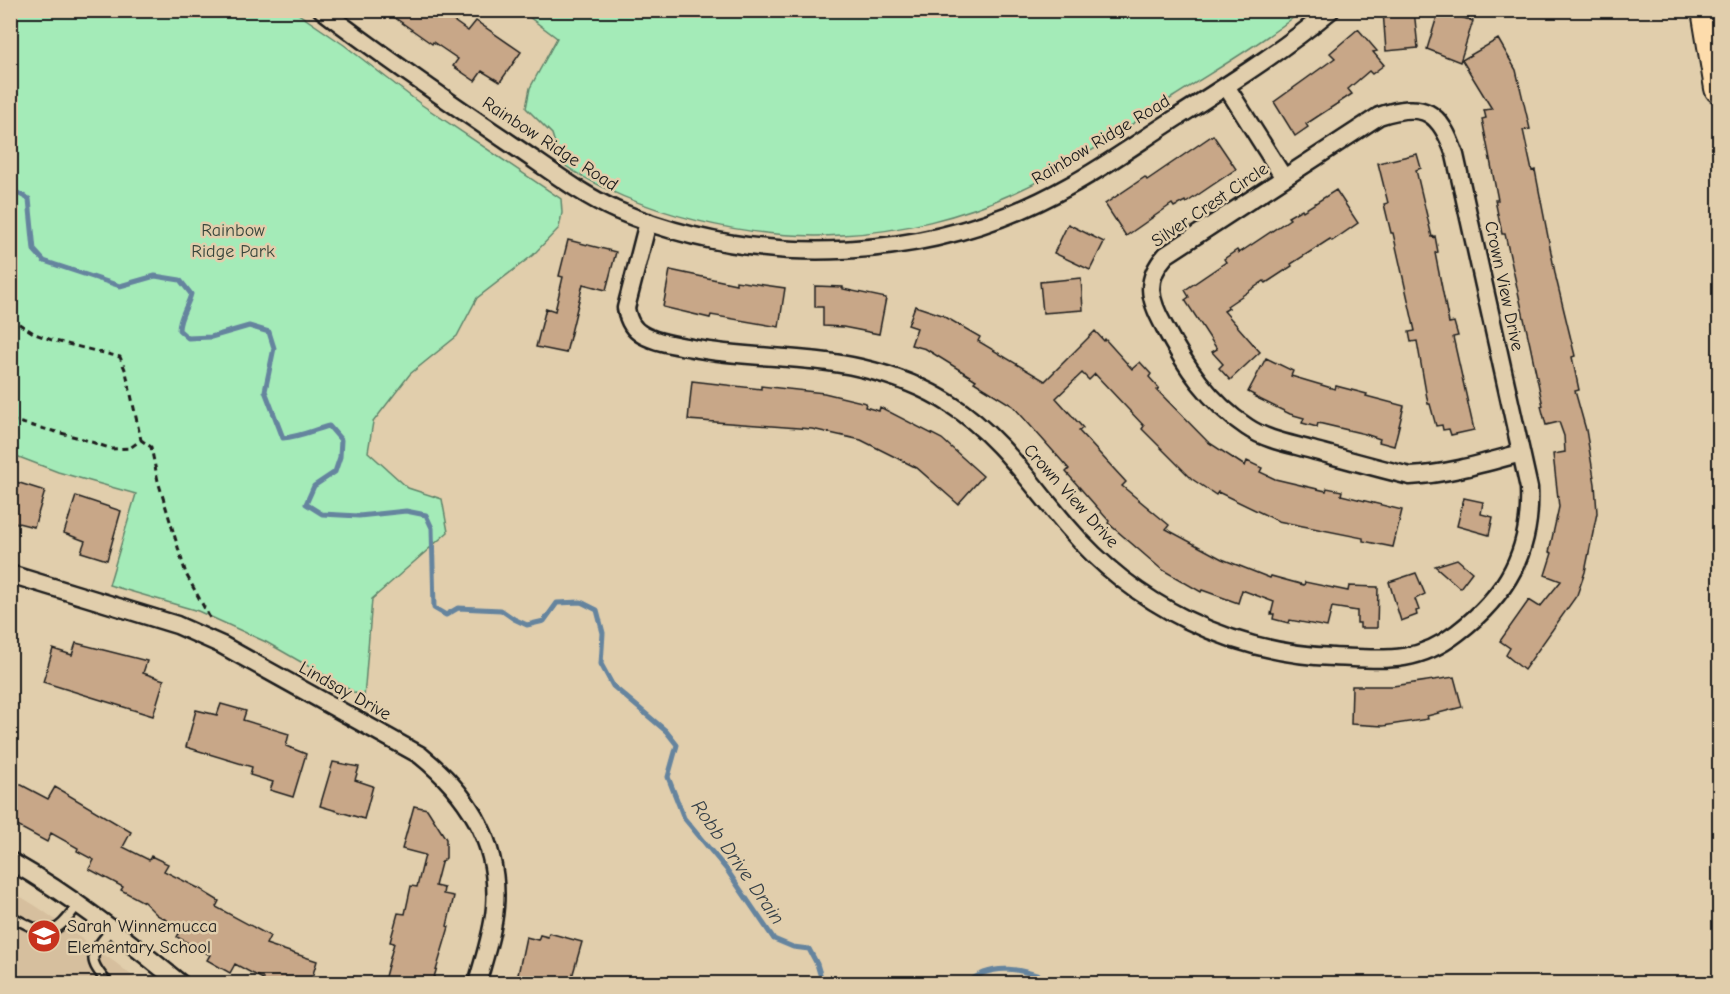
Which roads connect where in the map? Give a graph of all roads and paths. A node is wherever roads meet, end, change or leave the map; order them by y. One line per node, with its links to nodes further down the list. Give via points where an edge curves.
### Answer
1 (322, 10): 9 (street, Rainbow Ridge Road, via 576,187 613,209)
2 (1331, 10): 4 (street, Rainbow Ridge Road)
3 (1707, 10): 6 (highway)
4 (1311, 16): 5 (street, Rainbow Ridge Road, via 1262,63)
5 (1226, 86): 8 (street); 9 (street, Rainbow Ridge Road, via 1069,187 981,225 937,238 854,250 775,249 738,245)
6 (1719, 88)
7 (1424, 111): 8 (street, Silver Crest Circle, via 1408,109 1379,116); 13 (street, Crown View Drive, via 1443,126 1455,155)
8 (1284, 178): 13 (street, Silver Crest Circle, via 1166,255 1151,278 1155,309 1180,357 1201,386 1249,429 1277,441 1410,476 1453,471)
9 (648, 222): 13 (street, Crown View Drive, via 626,308 629,322 641,334 664,343 714,352 860,368 892,377 951,404 998,443 1086,548 1113,571 1178,616 1237,641 1319,656 1383,659 1429,651 1450,638 1488,606 1515,568 1530,508)
10 (10, 318): 12 (path, via 35,334 120,357)
11 (10, 420): 12 (path, via 112,449 130,448)
12 (141, 440): 15 (path, via 151,447 186,574)
13 (1521, 453)
14 (10, 574): 22 (street, Lindsay Drive, via 177,625 222,645 420,755 442,773 462,795 478,822 494,879 491,934)
15 (214, 624)
16 (10, 861): 17 (street)
17 (79, 903): 18 (lane, via 63,925 45,932); 19 (street)
18 (10, 916)
19 (112, 928): 20 (lane, via 92,960); 21 (street)
20 (109, 984)
21 (181, 984)
22 (477, 984)

